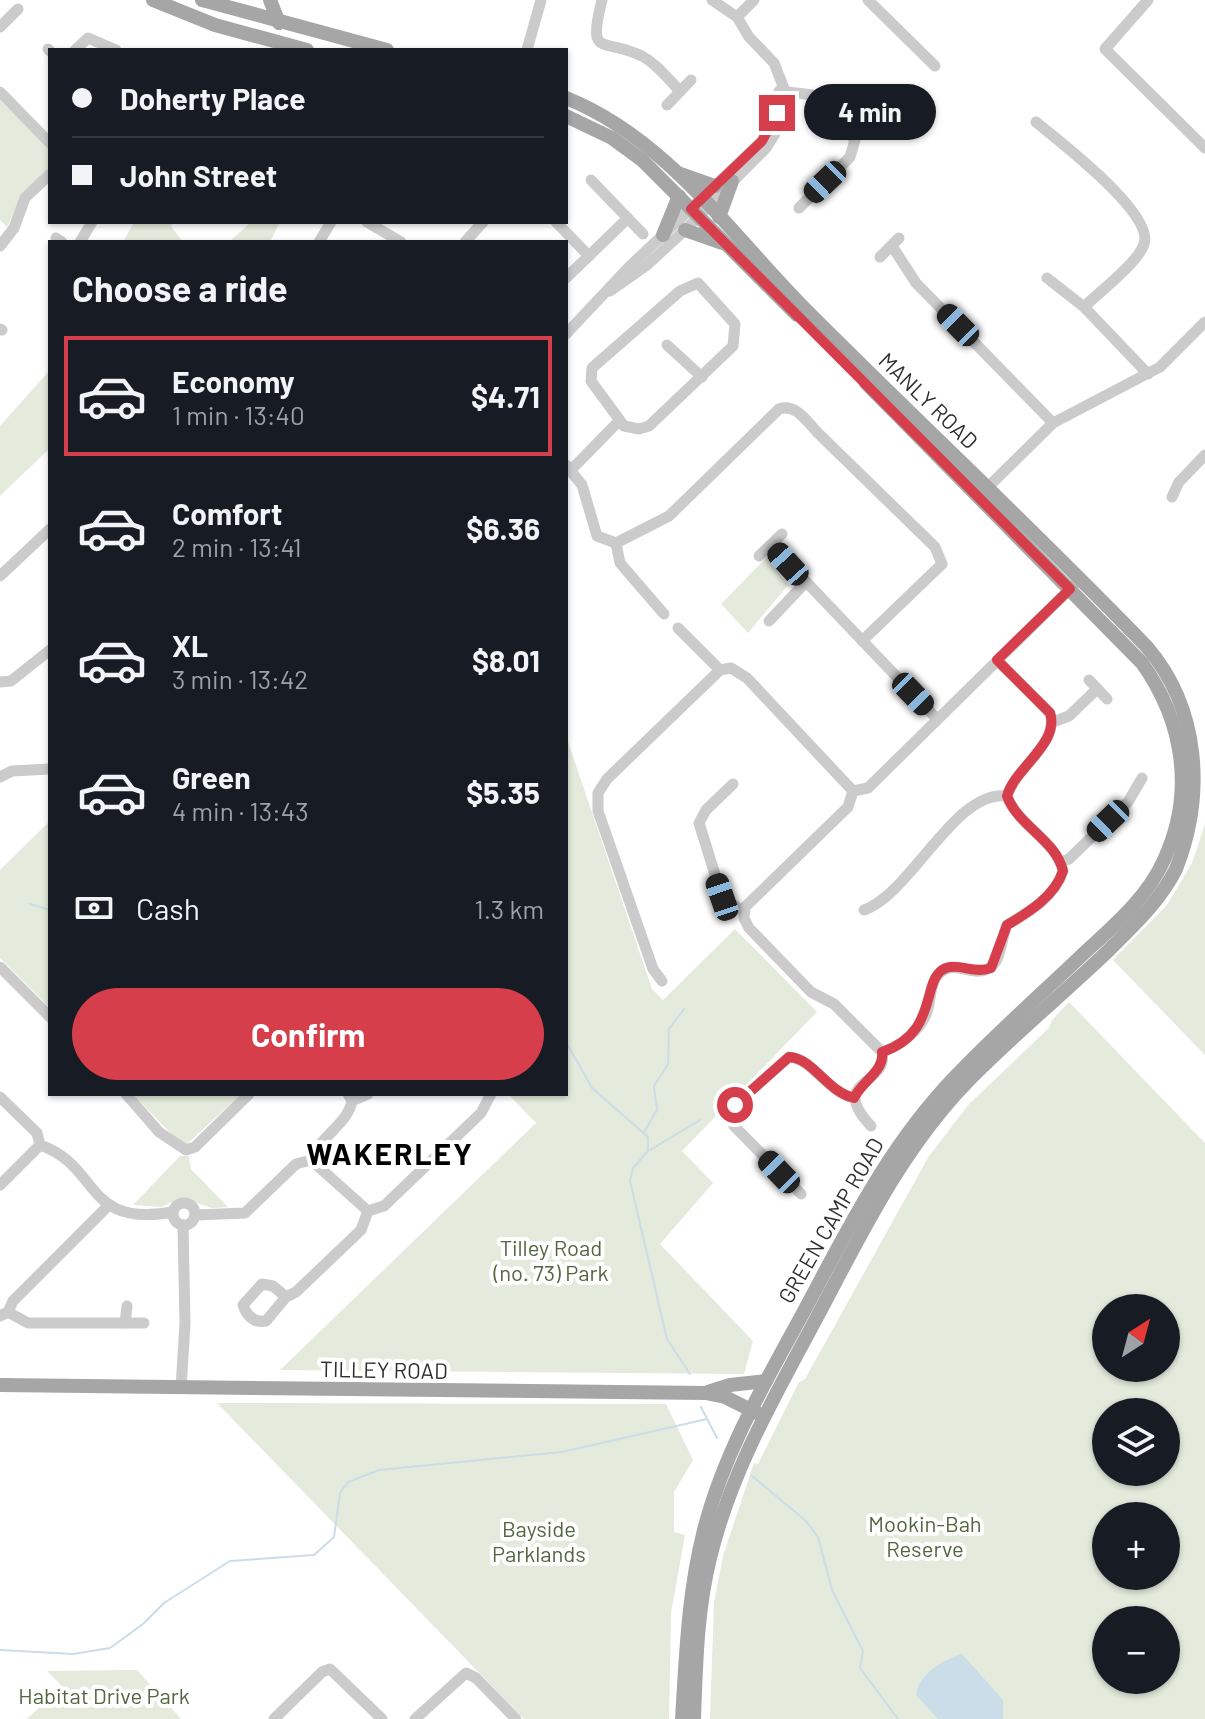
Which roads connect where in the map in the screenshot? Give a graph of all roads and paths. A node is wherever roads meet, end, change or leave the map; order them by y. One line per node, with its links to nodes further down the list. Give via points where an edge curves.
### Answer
1 (153, 0): 15 (main road)
2 (202, 0): 10 (main road)
3 (270, 0): 13 (main road)
4 (541, 0): 20 (street)
5 (602, 0): 23 (street, via 597,39 651,61)
6 (712, 0): 12 (street)
7 (754, 0): 12 (street)
8 (868, 0): 21 (street)
9 (1148, 0): 30 (street, via 1105,49)
10 (238, 6): 13 (main road); 15 (main road)
11 (18, 9): 14 (street)
12 (737, 17): 24 (street, via 774,63)
13 (279, 23): 19 (main road)
14 (0, 27)
15 (231, 30): 18 (main road)
16 (77, 48): 17 (street, via 88,38)
17 (111, 48)
18 (299, 48)
19 (379, 48)
20 (530, 48)
21 (935, 66)
22 (691, 80): 23 (street)
23 (680, 91): 27 (street)
24 (782, 91): 35 (street, via 785,113 779,131); 36 (street, via 769,132); 38 (street, via 813,95 849,130 855,143 850,157)
25 (0, 92): 31 (street)
26 (568, 99): 32 (main road, MANLY ROAD, via 625,129)
27 (667, 105)
28 (568, 117): 37 (main road, MANLY ROAD, via 628,149)
29 (1036, 122): 56 (street, via 1116,193 1146,231 1142,250)
30 (1202, 140)
31 (48, 141)
32 (674, 172): 36 (main road); 39 (main road, MANLY ROAD)
33 (48, 176): 49 (street, via 25,198)
34 (591, 180): 40 (street)
35 (732, 181): 39 (main road)
36 (715, 186): 39 (street)
37 (679, 196): 39 (main road, MANLY ROAD); 46 (main road)
38 (799, 208)
39 (703, 209): 44 (street); 46 (street); 50 (main road, MANLY ROAD); 66 (main road, MANLY ROAD)
40 (628, 218): 45 (street); 51 (street)
41 (370, 224): 47 (street)
42 (479, 224): 48 (street)
43 (558, 224): 51 (street)
44 (685, 230): 50 (main road); 55 (street)
45 (643, 234)
46 (663, 235): 55 (street)
47 (398, 240)
48 (467, 240)
49 (4, 242)
50 (727, 244): 66 (main road, MANLY ROAD)
51 (589, 256): 53 (street)
52 (880, 257): 63 (street, via 895,242 916,283)
53 (568, 276)
54 (1047, 278): 56 (street)
55 (610, 291): 58 (street)
56 (1084, 307): 60 (street)
57 (1205, 322): 60 (street)
58 (568, 332)
59 (667, 345): 61 (street)
60 (1148, 374): 63 (street)
61 (702, 377): 62 (street, via 649,426 629,428); 62 (street, via 733,346 736,335 735,324 698,283 680,291 592,368 591,381)
62 (618, 422): 65 (street)
63 (1053, 423): 66 (street)
64 (1205, 455): 67 (street)
65 (568, 466): 70 (street, via 582,485 597,536)
66 (983, 491): 75 (main road, MANLY ROAD)
67 (1172, 497)
68 (48, 531): 73 (street)
69 (782, 534): 71 (street)
70 (616, 543): 76 (street, via 620,563); 79 (street, via 669,516 786,407 796,410 935,547 942,564)
71 (771, 545): 72 (street); 74 (street)
72 (759, 556)
73 (0, 576)
74 (805, 583): 77 (street); 79 (street)
75 (1075, 584): 81 (street); 87 (main road, MANLY ROAD, via 1160,662); 92 (main road, MANLY ROAD, via 1157,685)
76 (664, 614)
77 (769, 621)
78 (678, 628): 82 (street)
79 (862, 641): 85 (street)
80 (48, 652): 83 (street, via 11,681)
81 (997, 660): 85 (street); 86 (street)
82 (726, 669): 93 (street, via 747,678); 100 (street, via 607,779 596,801 653,969)
83 (0, 682)
84 (1107, 699): 86 (street, via 1093,685 1069,716)
85 (937, 719): 93 (street, via 868,788)
86 (1053, 722): 94 (street)
87 (1200, 748): 92 (main road, MANLY ROAD)
88 (48, 769): 89 (street)
89 (0, 776)
90 (1142, 778): 96 (street, via 1128,802)
91 (733, 784): 98 (street, via 699,823 722,897)
92 (1195, 786): 95 (main road, MANLY ROAD); 124 (main road, GREEN CAMP ROAD, via 1141,897 974,1057 899,1143)
93 (853, 791): 98 (street, via 848,807)
94 (1007, 796): 96 (street); 97 (street, via 986,797 971,808 918,858 894,892)
95 (1199, 816): 128 (main road, GREEN CAMP ROAD, via 1175,871 1147,911 966,1083 913,1148)
96 (1061, 862): 102 (street, via 1059,884 1028,914 1007,925 991,968 942,970 922,1022)
97 (864, 910)
98 (744, 912): 102 (street, via 749,928 811,992 834,1004)
99 (0, 967): 101 (street)
100 (662, 981)
101 (48, 1015)
102 (882, 1052): 108 (street, via 880,1067)
103 (128, 1096): 104 (street, via 159,1132 186,1150)
104 (247, 1096)
105 (490, 1096): 115 (street, via 481,1113 384,1206)
106 (0, 1097): 110 (street, via 37,1133)
107 (350, 1098): 111 (street, via 350,1111 316,1146)
108 (854, 1098): 109 (street, via 856,1110); 113 (street, via 839,1094 802,1059 789,1057 735,1105 734,1126)
109 (871, 1126)
110 (40, 1145): 112 (street); 114 (street, via 56,1151)
111 (311, 1160): 115 (street); 117 (street, via 296,1164 245,1213)
112 (0, 1185)
113 (801, 1194)
114 (107, 1207): 116 (street, via 127,1215); 121 (street)
115 (368, 1211): 119 (street, via 361,1230)
116 (173, 1212): 117 (street, via 184,1203); 118 (street, via 174,1220)
117 (195, 1215): 118 (street)
118 (183, 1225): 126 (street)
119 (286, 1297)
120 (127, 1306): 122 (street)
121 (4, 1314): 122 (street, via 28,1323)
122 (125, 1323): 123 (street)
123 (144, 1323)
124 (766, 1381): 127 (main road); 128 (main road, GREEN CAMP ROAD)
125 (0, 1385): 126 (main road, TILLEY ROAD)
126 (181, 1388): 127 (main road, TILLEY ROAD)
127 (706, 1393): 128 (main road, TILLEY ROAD)
128 (757, 1413): 133 (main road, GREEN CAMP ROAD, via 713,1497 695,1566); 134 (main road, GREEN CAMP ROAD, via 710,1560 699,1626)
129 (274, 1719): 130 (street, via 330,1669)
130 (382, 1719)
131 (415, 1719): 132 (street, via 466,1673)
132 (516, 1719)
133 (682, 1719)
134 (694, 1719)

